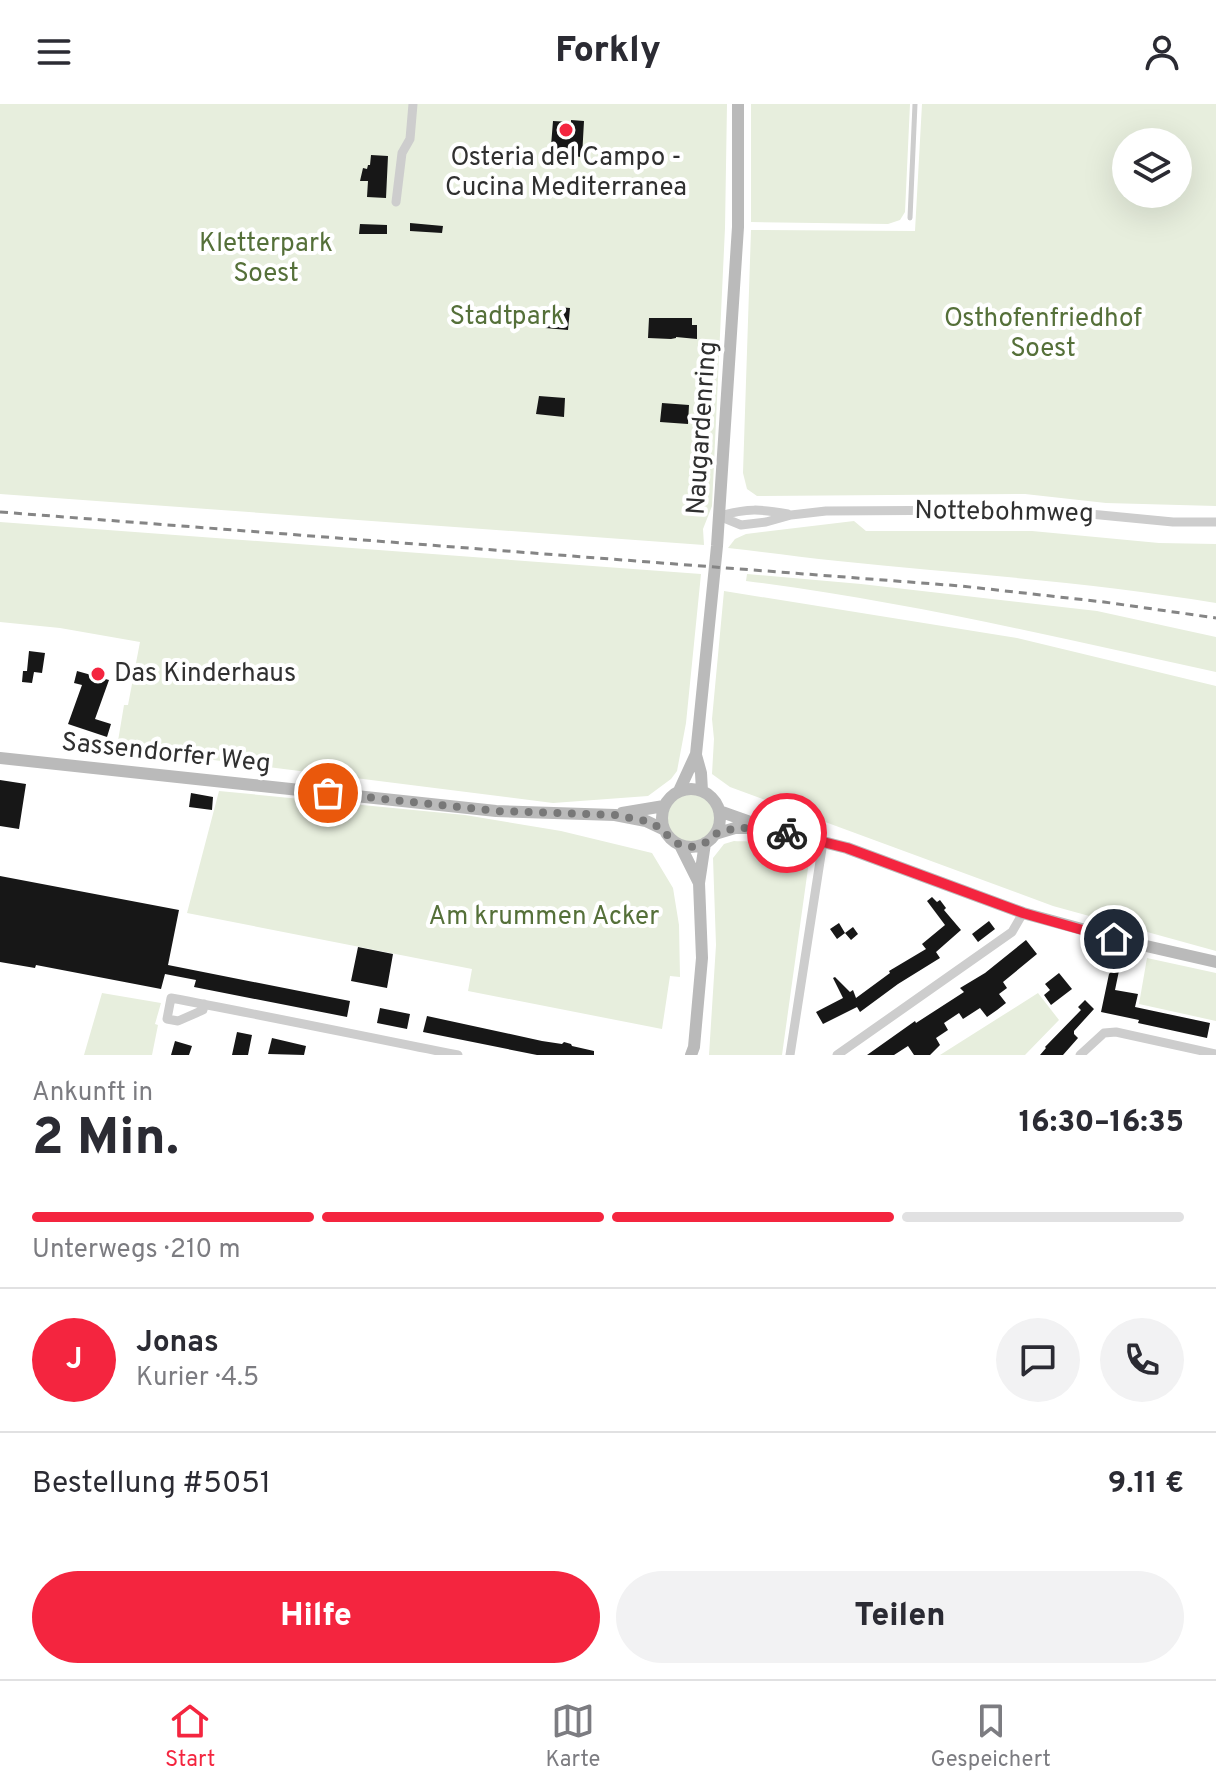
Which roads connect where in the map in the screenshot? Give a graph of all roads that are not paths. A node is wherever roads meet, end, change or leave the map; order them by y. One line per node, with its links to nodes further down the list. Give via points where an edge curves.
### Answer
1 (413, 104): 4 (street)
2 (738, 104): 6 (street, Naugardenring, via 738,227)
3 (915, 104): 5 (lane)
4 (396, 202)
5 (910, 218)
6 (719, 516): 7 (street, Nottebohmweg, via 741,525 854,511 997,510); 8 (street, Naugardenring)
7 (1216, 522)
8 (696, 754): 10 (street, Naugardenring); 11 (street, Naugardenring)
9 (0, 758): 14 (street, Sassendorfer Weg, via 496,811)
10 (679, 791): 11 (street); 12 (street)
11 (702, 791): 13 (street)
12 (664, 806): 14 (street, Sassendorfer Weg); 16 (street)
13 (719, 811): 15 (street); 17 (street)
14 (615, 815): 16 (street, Sassendorfer Weg)
15 (767, 828): 17 (street, via 735,828); 18 (street)
16 (663, 829): 19 (street)
17 (710, 839): 19 (street, via 693,847); 20 (street)
18 (823, 842): 21 (street); 27 (street)
19 (680, 845): 20 (street)
20 (699, 883): 24 (street, via 702,958)
21 (1023, 913): 22 (street); 28 (street, via 1012,932)
22 (1216, 962)
23 (204, 1004): 26 (street)
24 (694, 1052)
25 (1216, 1054): 29 (street, via 1116,1032 1104,1033)
26 (458, 1055)
27 (790, 1055)
28 (837, 1055)
29 (1080, 1055)

